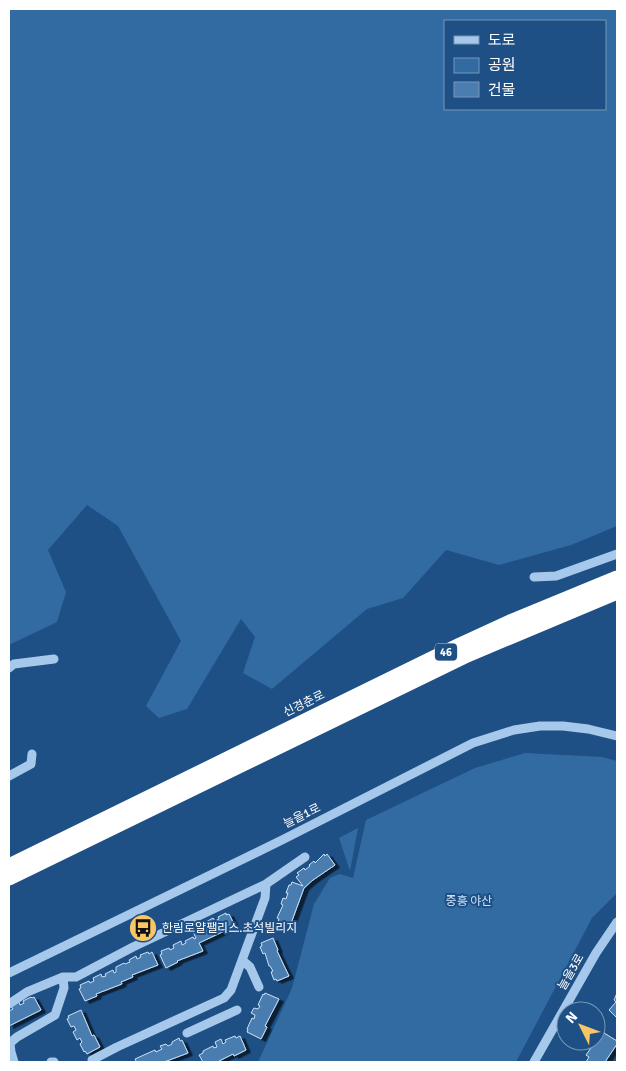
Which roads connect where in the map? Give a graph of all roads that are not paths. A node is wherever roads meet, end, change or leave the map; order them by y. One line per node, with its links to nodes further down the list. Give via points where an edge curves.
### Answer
1 (617, 554): 2 (street, via 556,576)
2 (534, 577)
3 (617, 578): 8 (highway, 신경춘로 / 46, via 493,630)
4 (617, 592): 8 (highway, 신경춘로 / 46)
5 (54, 659): 6 (street, via 14,664)
6 (9, 668)
7 (617, 736): 17 (street, 늘을1로, via 588,728 540,726 514,730 473,743)
8 (280, 739): 12 (highway, 신경춘로 / 46); 13 (highway, 신경춘로 / 46)
9 (32, 754): 10 (street, via 32,764)
10 (9, 776)
11 (305, 857): 14 (street)
12 (9, 866)
13 (9, 878)
14 (266, 884): 16 (street, via 265,898); 18 (street, via 76,977)
15 (616, 925): 27 (street, 늘을3로, via 596,953)
16 (242, 960): 19 (street, via 250,967); 21 (street, via 231,990 224,998)
17 (9, 973)
18 (63, 977): 20 (street, via 27,992); 25 (street, via 64,988 55,1015 10,1043)
19 (259, 988)
20 (9, 1004)
21 (203, 1008): 23 (street); 26 (street)
22 (237, 1010): 23 (street)
23 (210, 1022): 24 (street)
24 (188, 1033)
25 (14, 1062)
26 (90, 1062)
27 (534, 1062)

